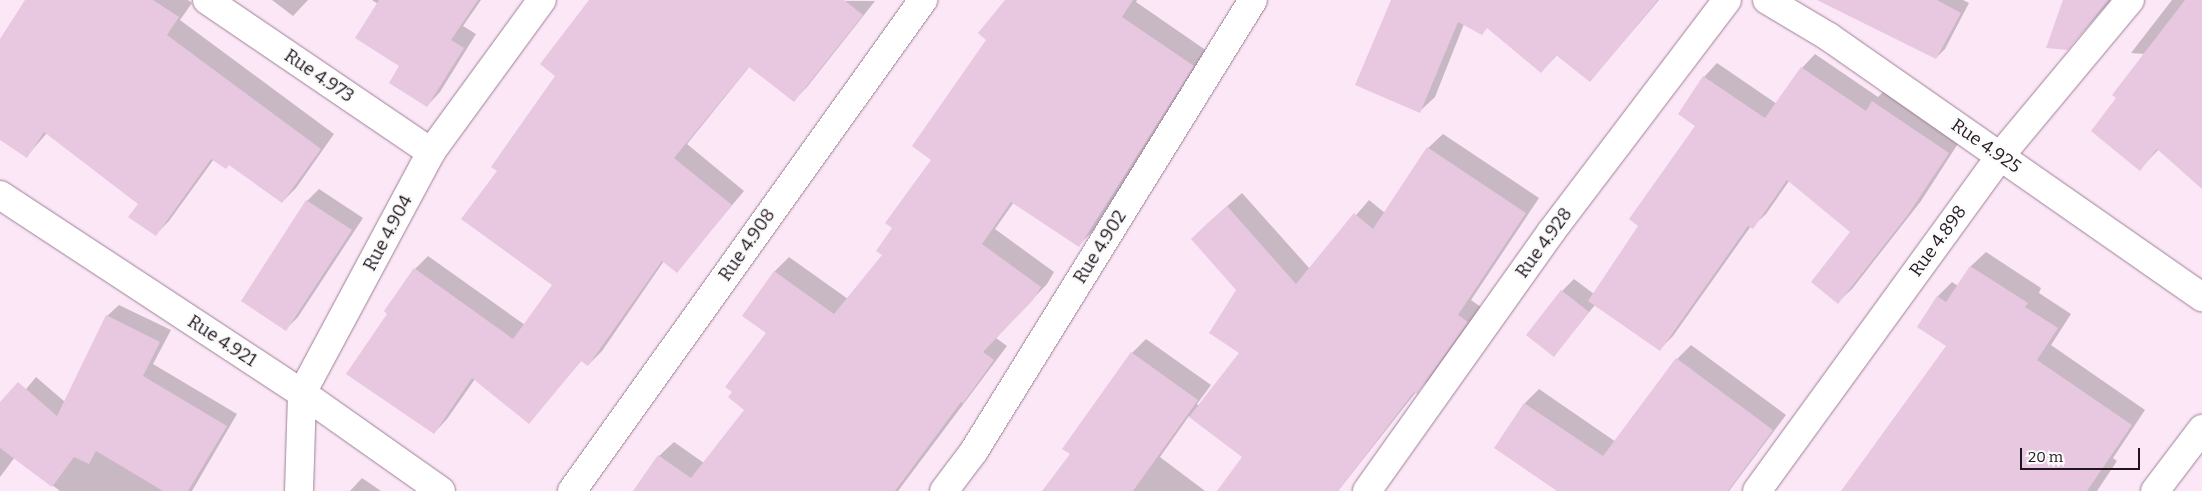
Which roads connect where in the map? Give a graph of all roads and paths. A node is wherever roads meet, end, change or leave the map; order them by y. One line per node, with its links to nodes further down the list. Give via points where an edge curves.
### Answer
1 (206, 0): 8 (street, Rue 4.973)
2 (542, 0): 8 (street, Rue 4.904)
3 (923, 0): 16 (street, Rue 4.908)
4 (1253, 0): 17 (street, Rue 4.902, via 974,451)
5 (1727, 0): 18 (street, Rue 4.928, via 1551,232)
6 (1767, 0): 9 (street, Rue 4.925, via 1829,37)
7 (2130, 0): 9 (street, Rue 4.898)
8 (431, 152): 12 (street, Rue 4.904)
9 (2000, 156): 11 (street, Rue 4.925); 19 (street, Rue 4.898)
10 (0, 195): 12 (street, Rue 4.921)
11 (2202, 296)
12 (302, 393): 14 (street, Rue 4.904); 15 (street, Rue 4.921)
13 (2202, 429): 20 (street)
14 (299, 491)
15 (441, 491)
16 (572, 491)
17 (944, 491)
18 (1367, 491)
19 (1757, 491)
20 (2155, 491)

